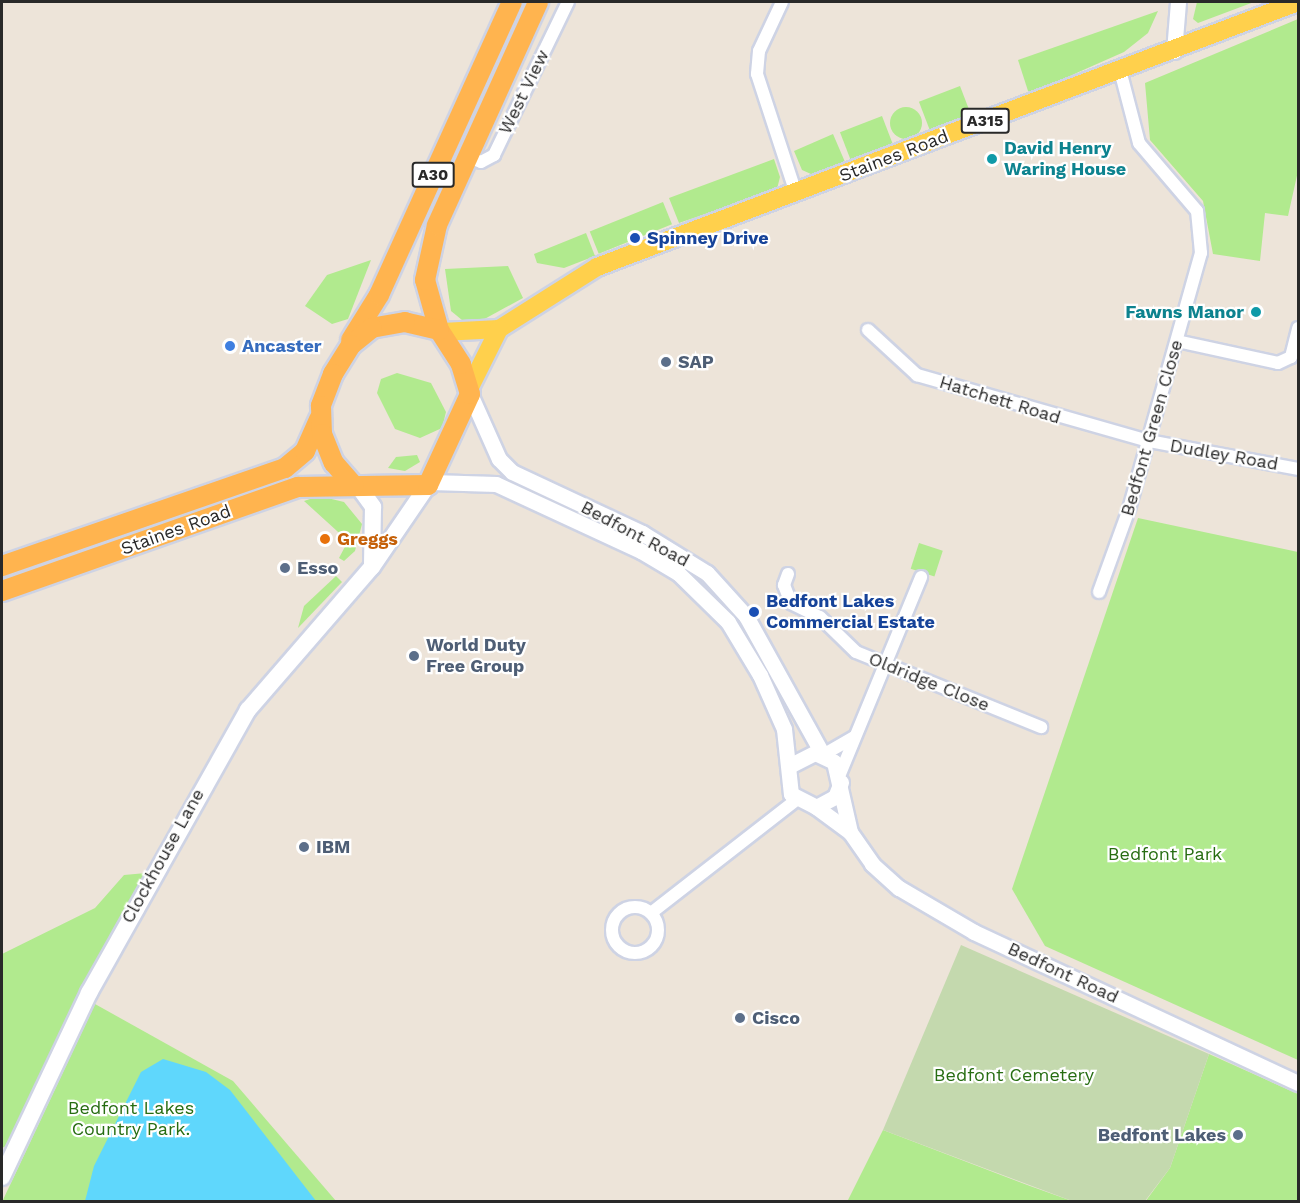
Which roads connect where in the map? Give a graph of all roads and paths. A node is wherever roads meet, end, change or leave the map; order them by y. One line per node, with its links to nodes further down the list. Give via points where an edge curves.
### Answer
1 (513, 2): 16 (highway, A30, via 379,295 352,332)
2 (538, 2): 9 (highway, A30)
3 (568, 2): 9 (street, West View, via 494,155 481,162)
4 (782, 2): 10 (street, via 759,51 757,74)
5 (1178, 2): 7 (street)
6 (1298, 2): 7 (main road, Staines Road / A315)
7 (1174, 51): 8 (main road, Staines Road / A315)
8 (1120, 70): 10 (main road, Staines Road / A315); 15 (street, Bedfont Green Close, via 1139,143 1183,191 1201,229 1201,253)
9 (466, 156): 14 (highway, A30, via 429,252 428,303)
10 (796, 193): 12 (main road, Staines Road / A315, via 597,267)
11 (1299, 328): 17 (street)
12 (499, 329): 14 (main road, Staines Road / A315); 18 (main road)
13 (868, 330): 20 (street, Hatchett Road, via 917,375)
14 (440, 331): 16 (highway, via 405,322 382,324); 18 (highway)
15 (1177, 341): 17 (street, via 1278,363); 20 (street, Bedfont Green Close)
16 (351, 345): 19 (highway, via 326,390)
17 (1295, 357)
18 (470, 392): 22 (highway); 33 (street, Bedfont Road, via 495,452 512,472 642,533 707,573 746,616)
19 (319, 420): 23 (highway, via 330,455); 24 (highway, Staines Road, via 305,451 285,468)
20 (1149, 441): 21 (street, Dudley Road); 29 (street, Bedfont Green Close)
21 (1299, 469)
22 (430, 483): 23 (highway); 25 (main road, Clockhouse Lane); 34 (street, Bedfont Road, via 496,484 641,551 678,573 728,622 760,675 784,729)
23 (356, 486): 25 (main road, via 373,507); 28 (highway, Staines Road, via 298,487)
24 (2, 566)
25 (372, 567): 41 (main road, Clockhouse Lane, via 248,710 195,797 89,993)
26 (788, 574): 30 (street, Oldridge Close, via 784,585 791,603 819,617 856,652)
27 (921, 577): 30 (street)
28 (2, 591)
29 (1099, 592)
30 (886, 665): 31 (street, Oldridge Close); 32 (street)
31 (1041, 728)
32 (854, 737): 33 (street); 35 (street)
33 (823, 755): 34 (street, via 808,754); 35 (street, Bedfont Road)
34 (791, 765): 36 (street, Bedfont Road, via 788,785)
35 (841, 778): 37 (street, via 835,797); 38 (street, Bedfont Road)
36 (796, 800): 37 (street, Bedfont Road); 39 (street)
37 (816, 807): 38 (street, Bedfont Road)
38 (850, 832): 40 (street, Bedfont Road, via 883,876 926,905)
39 (651, 912)
40 (1299, 1083)
41 (2, 1177)

